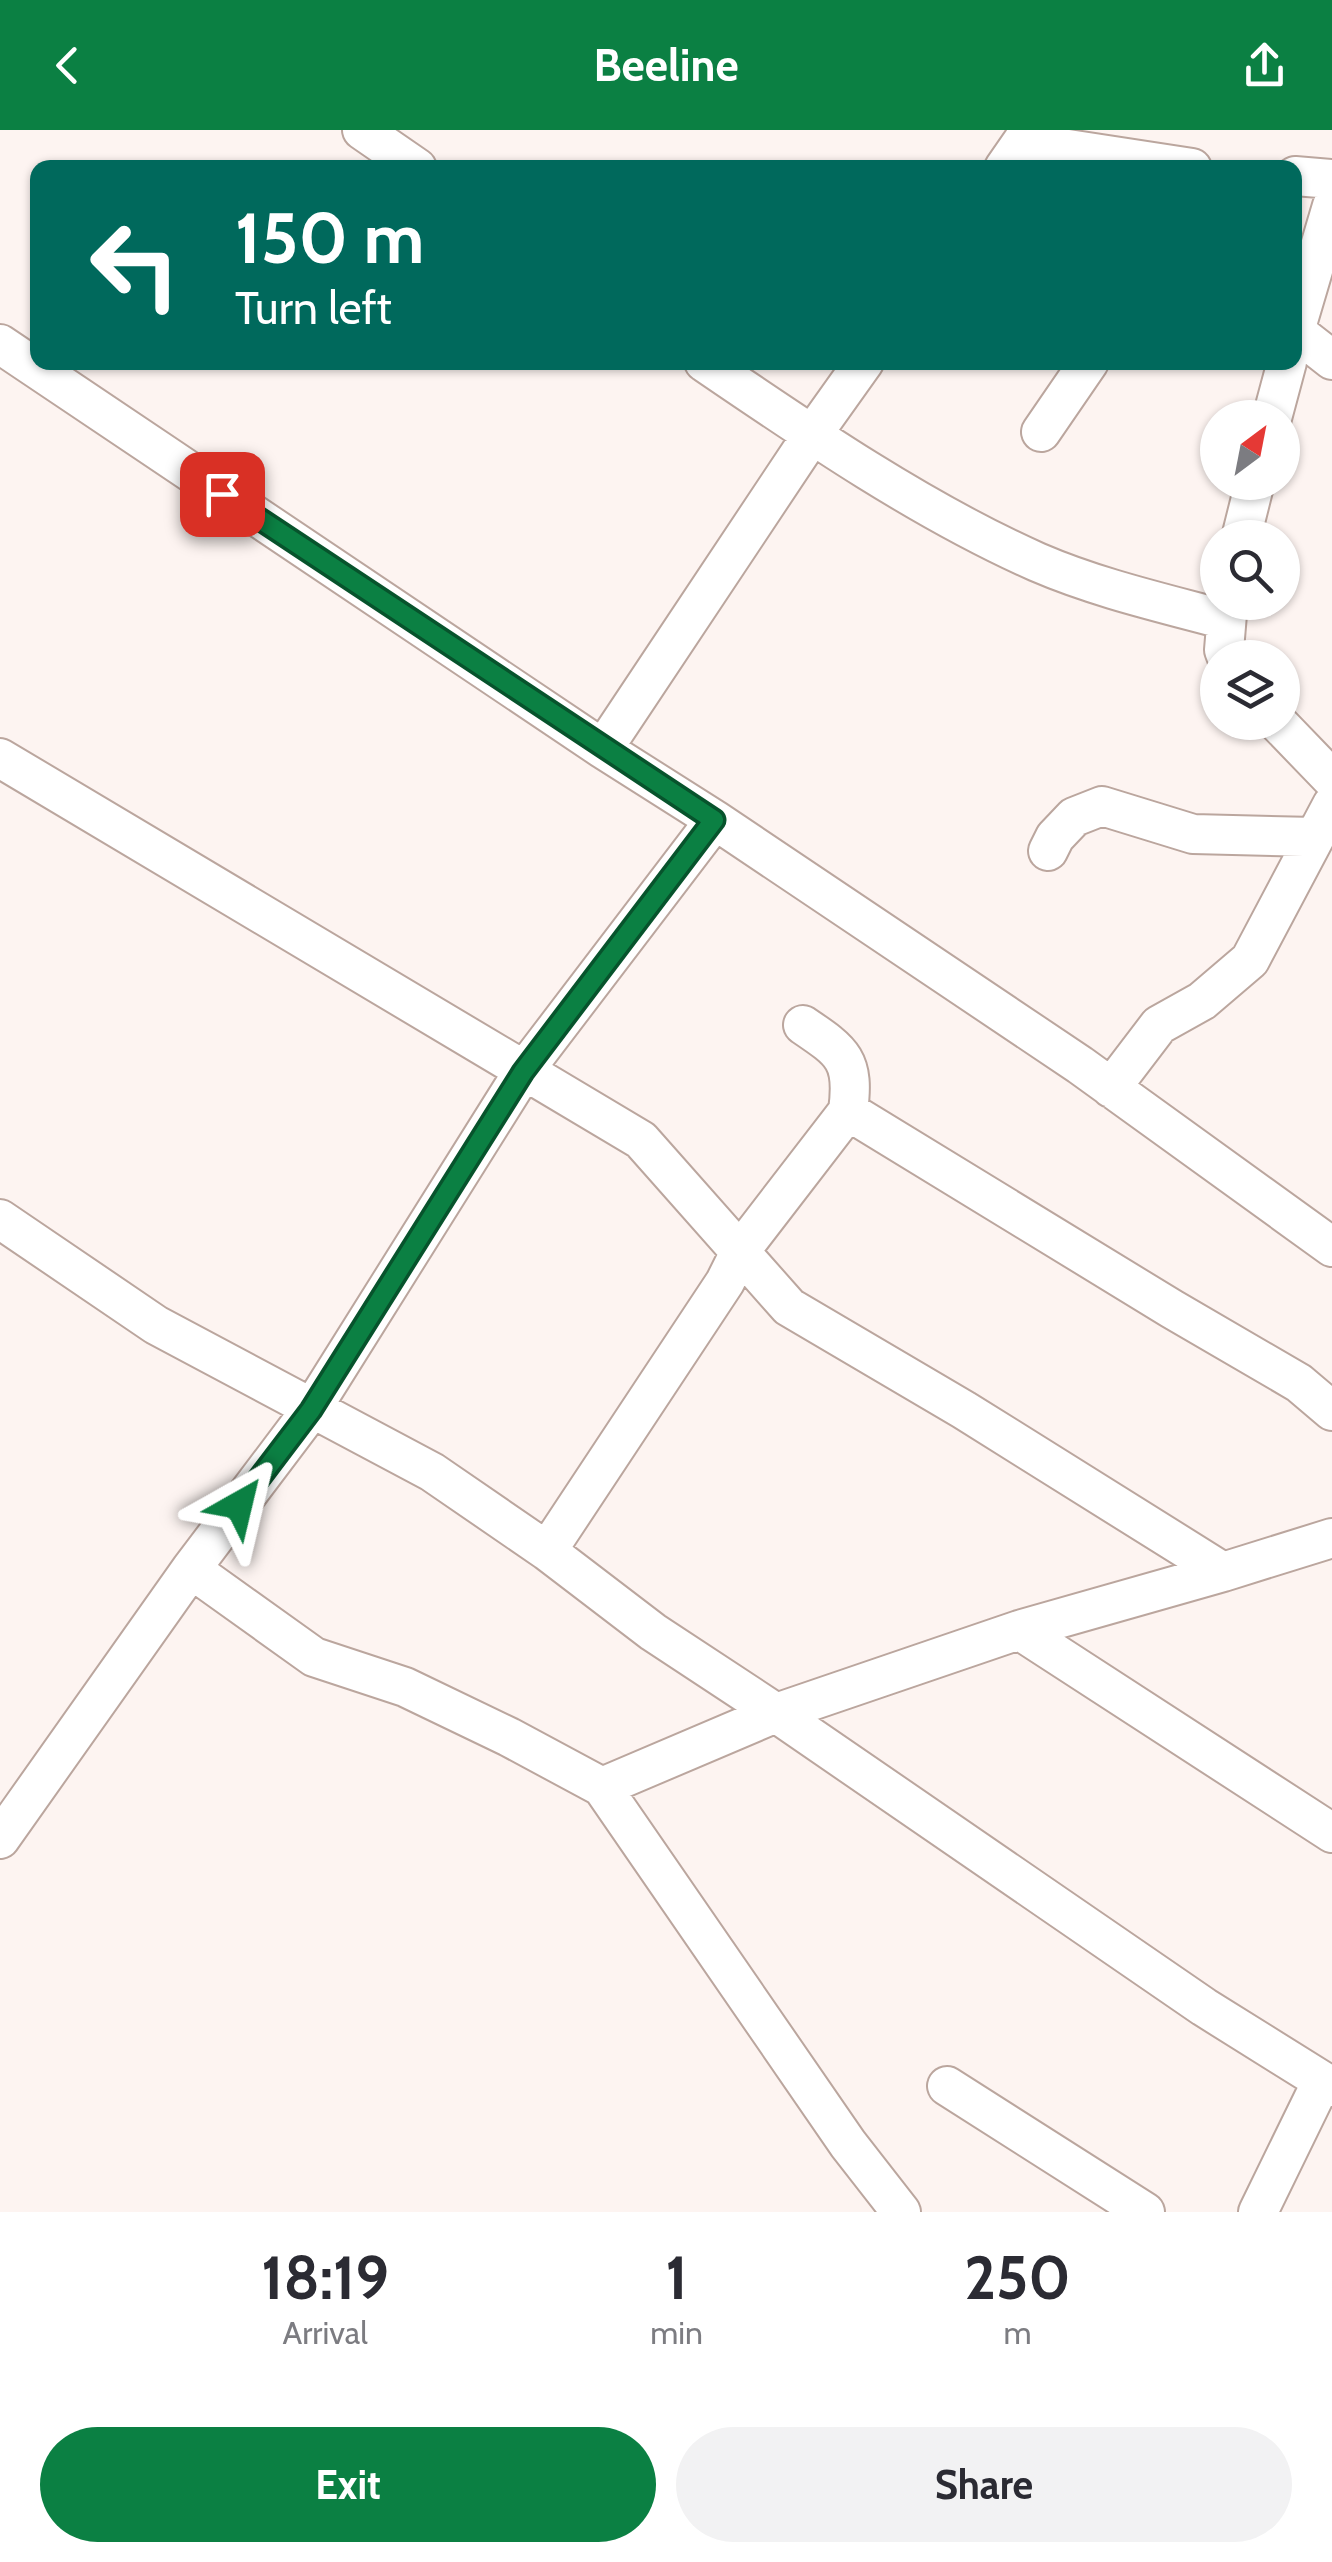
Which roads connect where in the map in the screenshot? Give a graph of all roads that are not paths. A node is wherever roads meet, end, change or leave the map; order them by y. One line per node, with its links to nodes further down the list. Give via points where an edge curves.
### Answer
1 (362, 130): 3 (street)
2 (1015, 146): 4 (street)
3 (405, 160)
4 (1128, 160)
5 (1302, 177): 6 (street)
6 (1332, 179)
7 (1332, 206): 8 (street)
8 (1326, 246): 9 (street)
9 (1302, 312)
10 (1302, 336): 12 (street)
11 (0, 344): 13 (street)
12 (1332, 360)
13 (30, 364)
14 (39, 370): 24 (street)
15 (716, 370): 21 (street)
16 (858, 370): 21 (street)
17 (1084, 370): 20 (street)
18 (1285, 370): 19 (street)
19 (1277, 400)
20 (1041, 432)
21 (812, 435): 22 (street, via 1038,562 1130,594); 24 (street)
22 (1200, 606)
23 (1294, 740): 26 (street)
24 (603, 749): 27 (street)
25 (0, 758): 31 (street)
26 (1332, 780)
27 (714, 820): 31 (street); 32 (street)
28 (1324, 821): 29 (street, via 1193,834 1102,806 1074,817); 32 (street, via 1250,960 1202,1001 1159,1025)
29 (1048, 851)
30 (803, 1025): 33 (street, via 840,1050 852,1084)
31 (523, 1072): 36 (street, via 641,1140); 37 (street)
32 (1110, 1088): 35 (street)
33 (848, 1111): 36 (street); 38 (street, via 1299,1383)
34 (0, 1219): 37 (street, via 156,1324)
35 (1332, 1248)
36 (740, 1250): 40 (street); 42 (street, via 789,1307)
37 (311, 1410): 40 (street, via 432,1472); 41 (street)
38 (1332, 1410)
39 (1332, 1538): 42 (street)
40 (547, 1551): 44 (street)
41 (191, 1569): 45 (street, via 314,1657 405,1686); 47 (street)
42 (1223, 1572): 43 (street)
43 (1019, 1630): 44 (street); 46 (street)
44 (776, 1713): 45 (street); 48 (street, via 1204,2008)
45 (602, 1787): 50 (street)
46 (1332, 1833)
47 (0, 1839)
48 (1327, 2084): 52 (street)
49 (947, 2086): 51 (street)
50 (902, 2212)
51 (1145, 2212)
52 (1258, 2212)

